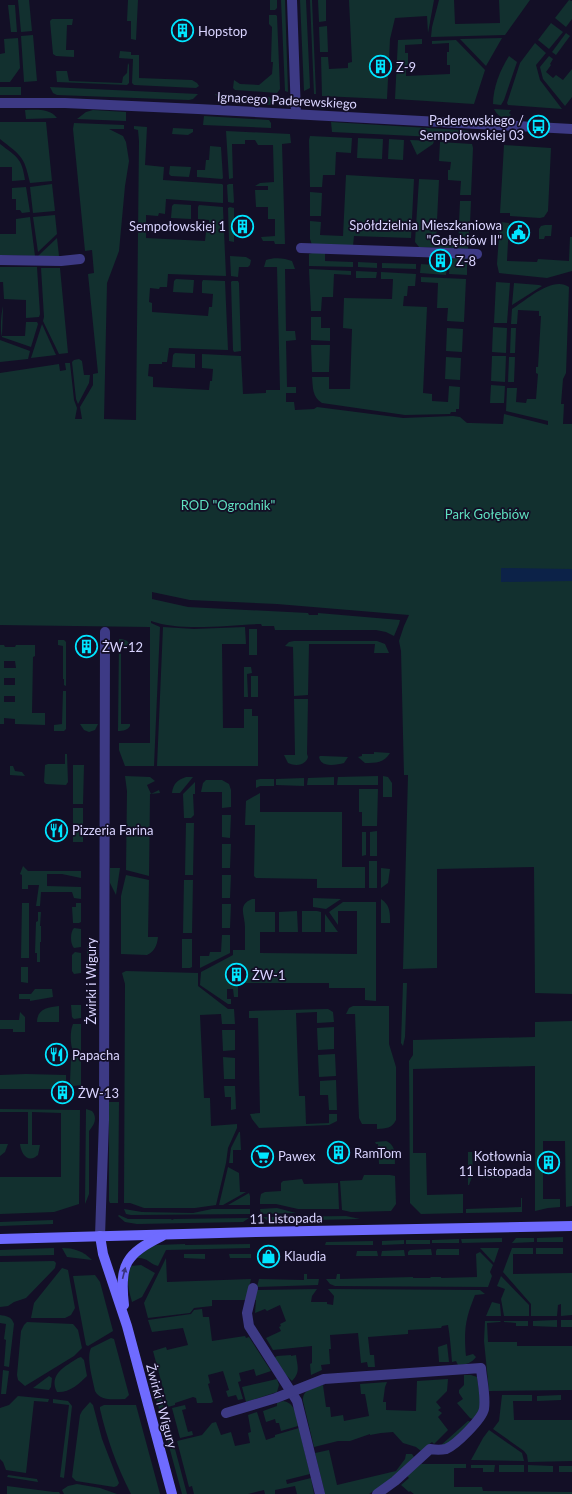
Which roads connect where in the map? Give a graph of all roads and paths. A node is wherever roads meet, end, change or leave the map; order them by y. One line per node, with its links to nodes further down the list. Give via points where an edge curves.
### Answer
1 (292, 0): 3 (street)
2 (0, 103): 3 (street, Ignacego Paderewskiego, via 65,103)
3 (296, 114): 4 (street, Ignacego Paderewskiego)
4 (572, 129)
5 (301, 248): 6 (street)
6 (477, 254)
7 (80, 259): 8 (street)
8 (0, 260)
9 (105, 632): 12 (street, Żwirki i Wigury, via 104,1120)
10 (572, 1226): 11 (main road, 11 Listopada)
11 (166, 1234): 12 (main road, 11 Listopada); 15 (main road, Żwirki i Wigury, one-way to 11, via 122,1288 127,1262 141,1247)
12 (100, 1236): 13 (main road, 11 Listopada); 15 (main road, Żwirki i Wigury, via 110,1279)
13 (0, 1239)
14 (253, 1288): 16 (street, via 247,1313 249,1326)
15 (127, 1326): 18 (main road, Żwirki i Wigury)
16 (291, 1392): 17 (street); 19 (street, via 299,1408); 20 (street, via 324,1379 481,1368 484,1409 479,1420 450,1447 430,1449)
17 (226, 1413)
18 (172, 1494)
19 (320, 1494)
20 (377, 1494)

